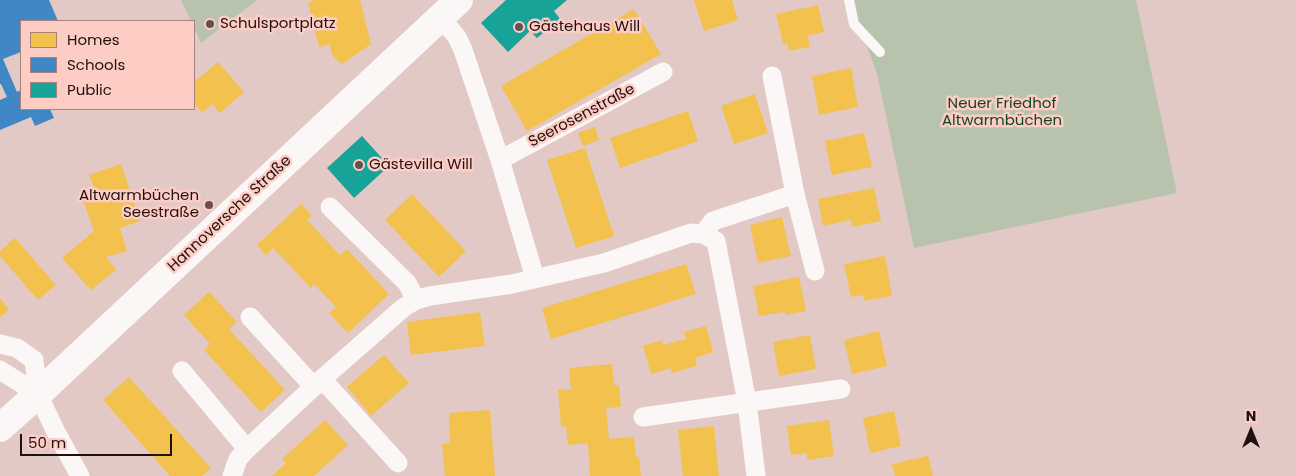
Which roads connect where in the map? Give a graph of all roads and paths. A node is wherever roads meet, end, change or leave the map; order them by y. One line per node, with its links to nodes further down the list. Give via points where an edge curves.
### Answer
1 (849, 0): 3 (lane, via 854,24)
2 (450, 9): 6 (street); 19 (main road, Hannoversche Straße)
3 (880, 52)
4 (664, 72): 6 (street, Seerosenstraße)
5 (772, 76): 7 (street)
6 (500, 160): 11 (street)
7 (795, 194): 9 (street, via 713,221); 10 (street)
8 (330, 207): 12 (street, via 407,283)
9 (704, 234): 11 (street, via 691,233 604,262); 20 (street, via 716,241)
10 (815, 271)
11 (535, 278): 12 (street)
12 (416, 300): 17 (street)
13 (250, 317): 17 (street)
14 (0, 344): 19 (street, via 18,348 34,360)
15 (0, 370): 19 (street)
16 (182, 371): 23 (street)
17 (318, 383): 23 (street); 24 (street)
18 (841, 389): 20 (street)
19 (38, 394): 22 (main road, Hannoversche Straße); 25 (street)
20 (747, 402): 21 (street); 27 (street)
21 (643, 416)
22 (0, 428)
23 (247, 449): 26 (street, via 238,459)
24 (398, 463)
25 (80, 476)
26 (232, 476)
27 (756, 476)

